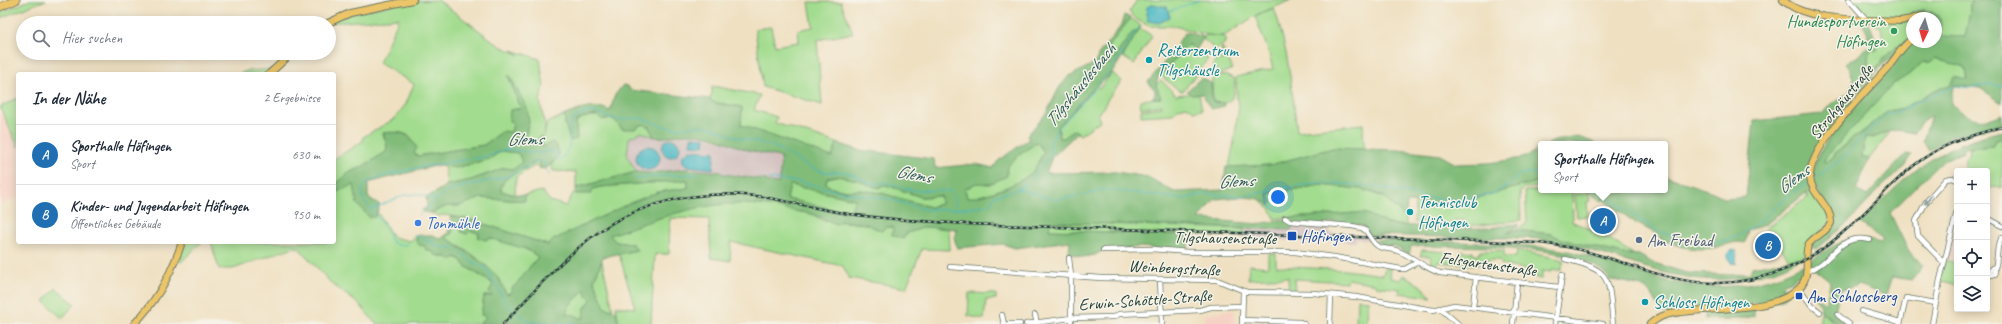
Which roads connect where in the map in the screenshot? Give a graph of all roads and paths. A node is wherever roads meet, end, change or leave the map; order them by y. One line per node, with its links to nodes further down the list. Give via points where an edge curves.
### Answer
1 (413, 0): 6 (main road, via 350,13)
2 (1783, 0): 7 (main road, via 1795,9 1811,15)
3 (1849, 0): 7 (street)
4 (14, 1): 5 (highway)
5 (0, 7)
6 (336, 19)
7 (1866, 19): 8 (main road)
8 (1906, 20)
9 (1906, 46): 27 (main road, Strohgäustraße, via 1858,99 1818,152 1811,166 1812,185 1831,220 1825,232 1808,245)
10 (284, 60): 11 (main road)
11 (271, 72)
12 (1954, 179): 24 (street, one-way to 24, via 1946,180 1926,202 1916,221 1918,236)
13 (1285, 218): 23 (street, Felsgartenstraße, bridge, via 1290,221 1352,226 1366,231 1379,247 1397,251)
14 (1990, 221): 15 (street)
15 (2002, 226)
16 (1954, 231): 24 (street)
17 (2002, 237): 26 (street)
18 (1870, 240): 27 (street, via 1845,241 1822,264)
19 (181, 244): 53 (main road, via 176,260 152,304)
20 (1103, 250): 23 (street, Tilgshausenstraße, via 1295,252 1334,256 1398,269 1405,269)
21 (1069, 258): 29 (street)
22 (1565, 259): 66 (street, via 1589,265 1604,274 1610,287)
23 (1416, 263): 30 (street, Felsgartenstraße, via 1440,273)
24 (1944, 263): 37 (street)
25 (950, 267): 29 (street, Weinbergstraße)
26 (1995, 267)
27 (1808, 271): 34 (main road)
28 (1562, 275): 33 (street)
29 (1072, 276): 31 (street, Weinbergstraße); 48 (street)
30 (1476, 277): 32 (street, Felsgartenstraße); 39 (street)
31 (1160, 279): 35 (street, Weinbergstraße, via 1217,280); 42 (street)
32 (1517, 282): 33 (street, Felsgartenstraße); 43 (street)
33 (1559, 287): 49 (street)
34 (1800, 288): 44 (street, via 1812,306); 67 (main road, via 1783,300 1668,314)
35 (1243, 292): 36 (street, Weinbergstraße); 38 (street)
36 (1331, 295): 40 (street, Weinbergstraße, via 1366,298 1433,310); 61 (street)
37 (1936, 303): 52 (street, via 1906,298); 69 (street)
38 (1242, 306): 42 (street, Erwin-Schöttle-Straße); 50 (street)
39 (1473, 307): 40 (street, Weinbergstraße, via 1454,305); 43 (street, Weinbergstraße)
40 (1441, 309): 62 (street)
41 (1861, 311): 52 (street)
42 (1161, 312): 48 (street, Erwin-Schöttle-Straße); 59 (street)
43 (1514, 312): 49 (street, Weinbergstraße); 63 (street)
44 (1820, 312)
45 (1838, 314): 68 (street)
46 (1002, 315): 54 (street)
47 (1035, 315): 51 (street)
48 (1071, 318): 51 (street, Erwin-Schöttle-Straße); 58 (street)
49 (1556, 318): 64 (street); 65 (street, Weinbergstraße)
50 (1242, 322): 60 (street)
51 (1037, 323): 57 (street, Erwin-Schöttle-Straße)
52 (1900, 323)
53 (134, 324)
54 (1004, 324)
55 (1008, 324): 56 (street)
56 (1020, 324)
57 (1026, 324)
58 (1071, 324)
59 (1162, 324)
60 (1304, 324)
61 (1330, 324)
62 (1458, 324)
63 (1513, 324)
64 (1555, 324)
65 (1603, 324)
66 (1613, 324)
67 (1650, 324)
68 (1849, 324)
69 (1932, 324)

